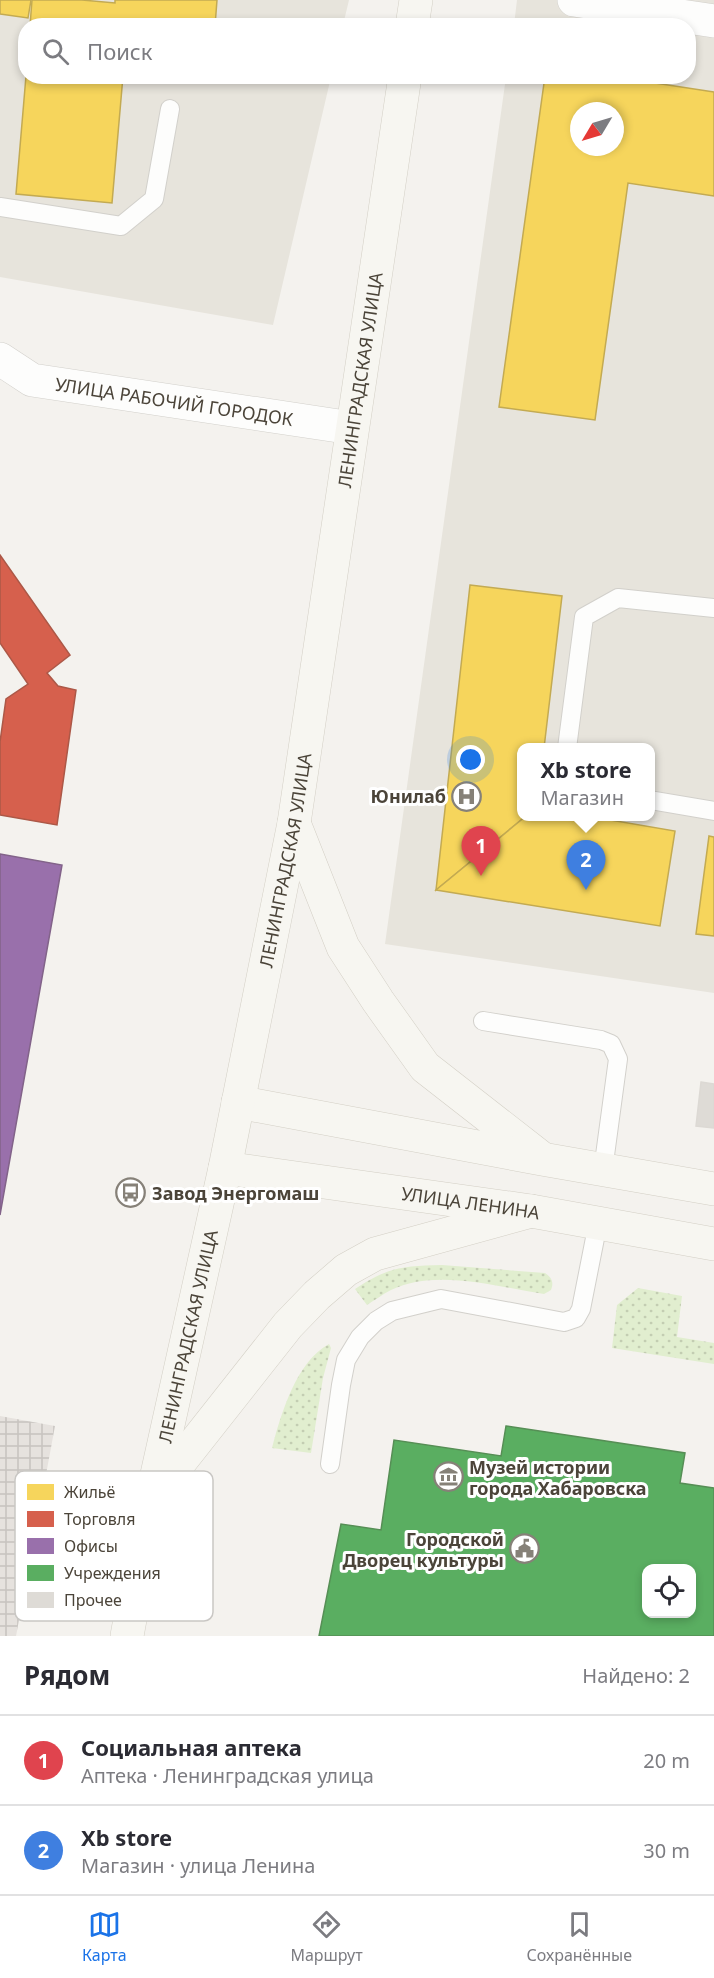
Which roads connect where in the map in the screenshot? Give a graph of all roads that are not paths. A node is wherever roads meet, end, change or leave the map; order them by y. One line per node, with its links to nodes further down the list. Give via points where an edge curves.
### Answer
1 (416, 0): 3 (main road)
2 (574, 0): 4 (street)
3 (413, 18)
4 (694, 18)
5 (696, 18): 6 (street)
6 (714, 21)
7 (404, 84): 11 (main road, ЛЕНИНГРАДСКАЯ УЛИЦА)
8 (170, 108): 9 (lane, via 154,199 121,226)
9 (0, 207)
10 (0, 359): 11 (street, УЛИЦА РАБОЧИЙ ГОРОДОК, via 32,380)
11 (352, 428): 16 (main road, ЛЕНИНГРАДСКАЯ УЛИЦА)
12 (714, 608): 13 (lane, via 618,598 584,617)
13 (568, 743)
14 (655, 801): 15 (lane)
15 (714, 811)
16 (294, 823): 18 (main road, ЛЕНИНГРАДСКАЯ УЛИЦА); 19 (main road, via 343,947 425,1067)
17 (483, 1022): 21 (lane, via 611,1044 618,1059)
18 (238, 1102): 19 (main road); 20 (main road, ЛЕНИНГРАДСКАЯ УЛИЦА)
19 (543, 1159): 21 (main road)
20 (225, 1168): 23 (main road, УЛИЦА ЛЕНИНА); 27 (main road, ЛЕНИНГРАДСКАЯ УЛИЦА)
21 (603, 1170): 22 (main road)
22 (714, 1189)
23 (531, 1210): 24 (main road, УЛИЦА ЛЕНИНА); 28 (main road, via 375,1254 346,1270 288,1325)
24 (598, 1223): 25 (main road, УЛИЦА ЛЕНИНА); 26 (lane, via 576,1318 564,1322 441,1299 392,1311 376,1321 346,1360)
25 (714, 1244)
26 (330, 1464)
27 (158, 1471)
28 (173, 1471)
29 (130, 1621): 30 (main road, ЛЕНИНГРАДСКАЯ УЛИЦА)
30 (127, 1636)

